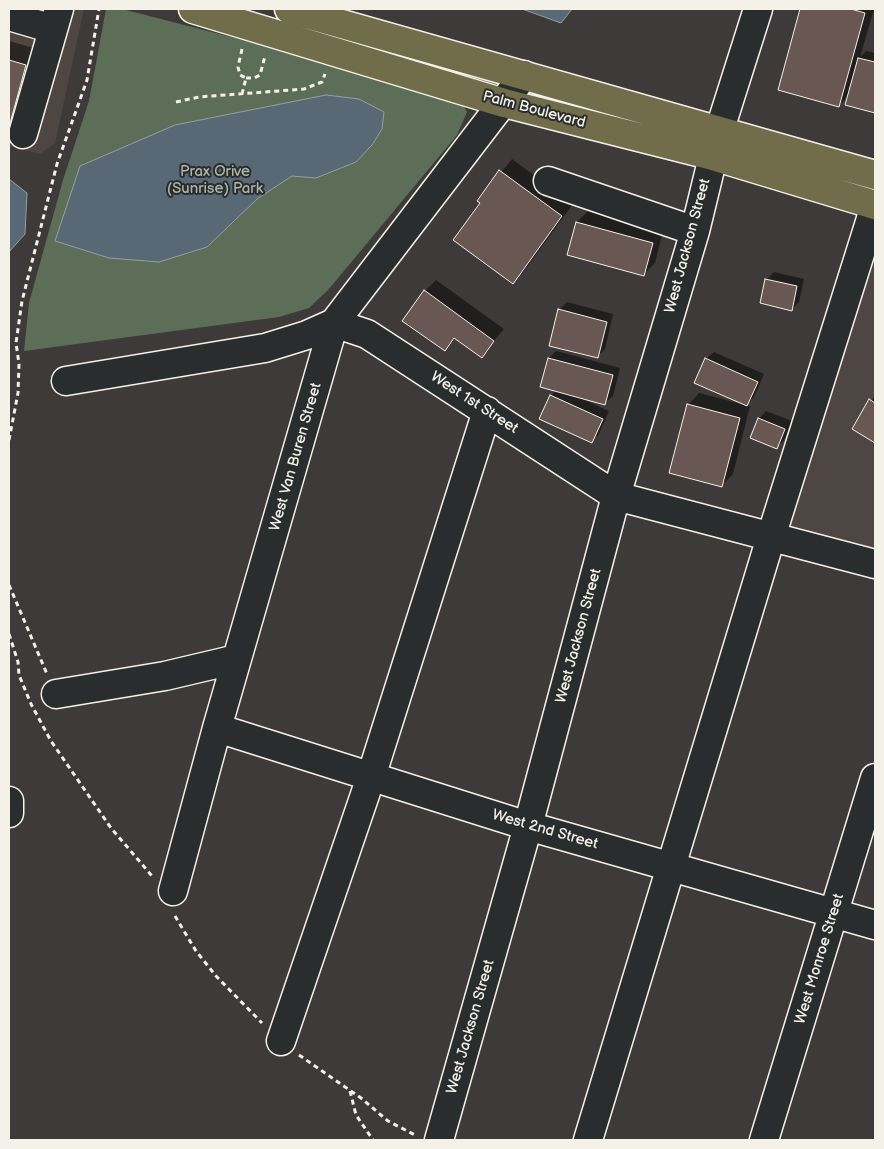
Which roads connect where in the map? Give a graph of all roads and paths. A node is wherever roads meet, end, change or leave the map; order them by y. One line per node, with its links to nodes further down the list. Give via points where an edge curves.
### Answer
1 (99, 9): 24 (path, via 87,80 57,164 22,301 16,343 18,393)
2 (194, 9): 14 (main road, Palm Boulevard)
3 (758, 9): 16 (street, West Jackson Street)
4 (300, 10): 10 (main road, Palm Boulevard)
5 (9, 16): 6 (street)
6 (56, 19): 15 (street)
7 (242, 48): 11 (path, via 238,67 240,75)
8 (265, 55): 11 (path, via 260,75)
9 (325, 73): 12 (path, via 322,82 304,89)
10 (524, 75): 14 (street, West Van Buren Street); 16 (main road, Palm Boulevard)
11 (246, 78): 12 (path)
12 (242, 94): 13 (path)
13 (176, 102)
14 (504, 103): 16 (main road, Palm Boulevard); 21 (street, West Van Buren Street)
15 (23, 134)
16 (716, 144): 17 (main road, Palm Boulevard); 19 (main road, Palm Boulevard); 20 (street, West Jackson Street)
17 (875, 175)
18 (548, 181): 20 (street)
19 (875, 206): 26 (street)
20 (695, 231): 25 (street, West Jackson Street)
21 (334, 323): 22 (street, via 265,348); 23 (street, West 1st Street, via 367,334); 29 (street, West Van Buren Street)
22 (66, 381)
23 (486, 412): 25 (street, West 1st Street); 32 (street)
24 (9, 440)
25 (616, 496): 26 (street, West 1st Street); 36 (street, West Jackson Street)
26 (771, 537): 27 (street, West 1st Street); 37 (street)
27 (875, 564)
28 (9, 585): 30 (path)
29 (237, 659): 30 (street, via 165,676); 31 (street, West Van Buren Street)
30 (56, 694)
31 (217, 728): 32 (street, West 2nd Street); 38 (street, West Van Buren Street)
32 (371, 777): 36 (street, West 2nd Street); 41 (street)
33 (875, 778): 39 (street, West Monroe Street)
34 (9, 801): 35 (street)
35 (9, 813)
36 (528, 826): 37 (street, West 2nd Street); 44 (street, West Jackson Street)
37 (671, 867): 39 (street, West 2nd Street); 45 (street)
38 (173, 891)
39 (834, 913): 40 (street, West 2nd Street); 46 (street, West Monroe Street)
40 (875, 925)
41 (282, 1041)
42 (350, 1091): 43 (path, via 356,1115)
43 (373, 1140)
44 (439, 1140)
45 (588, 1140)
46 (764, 1140)

